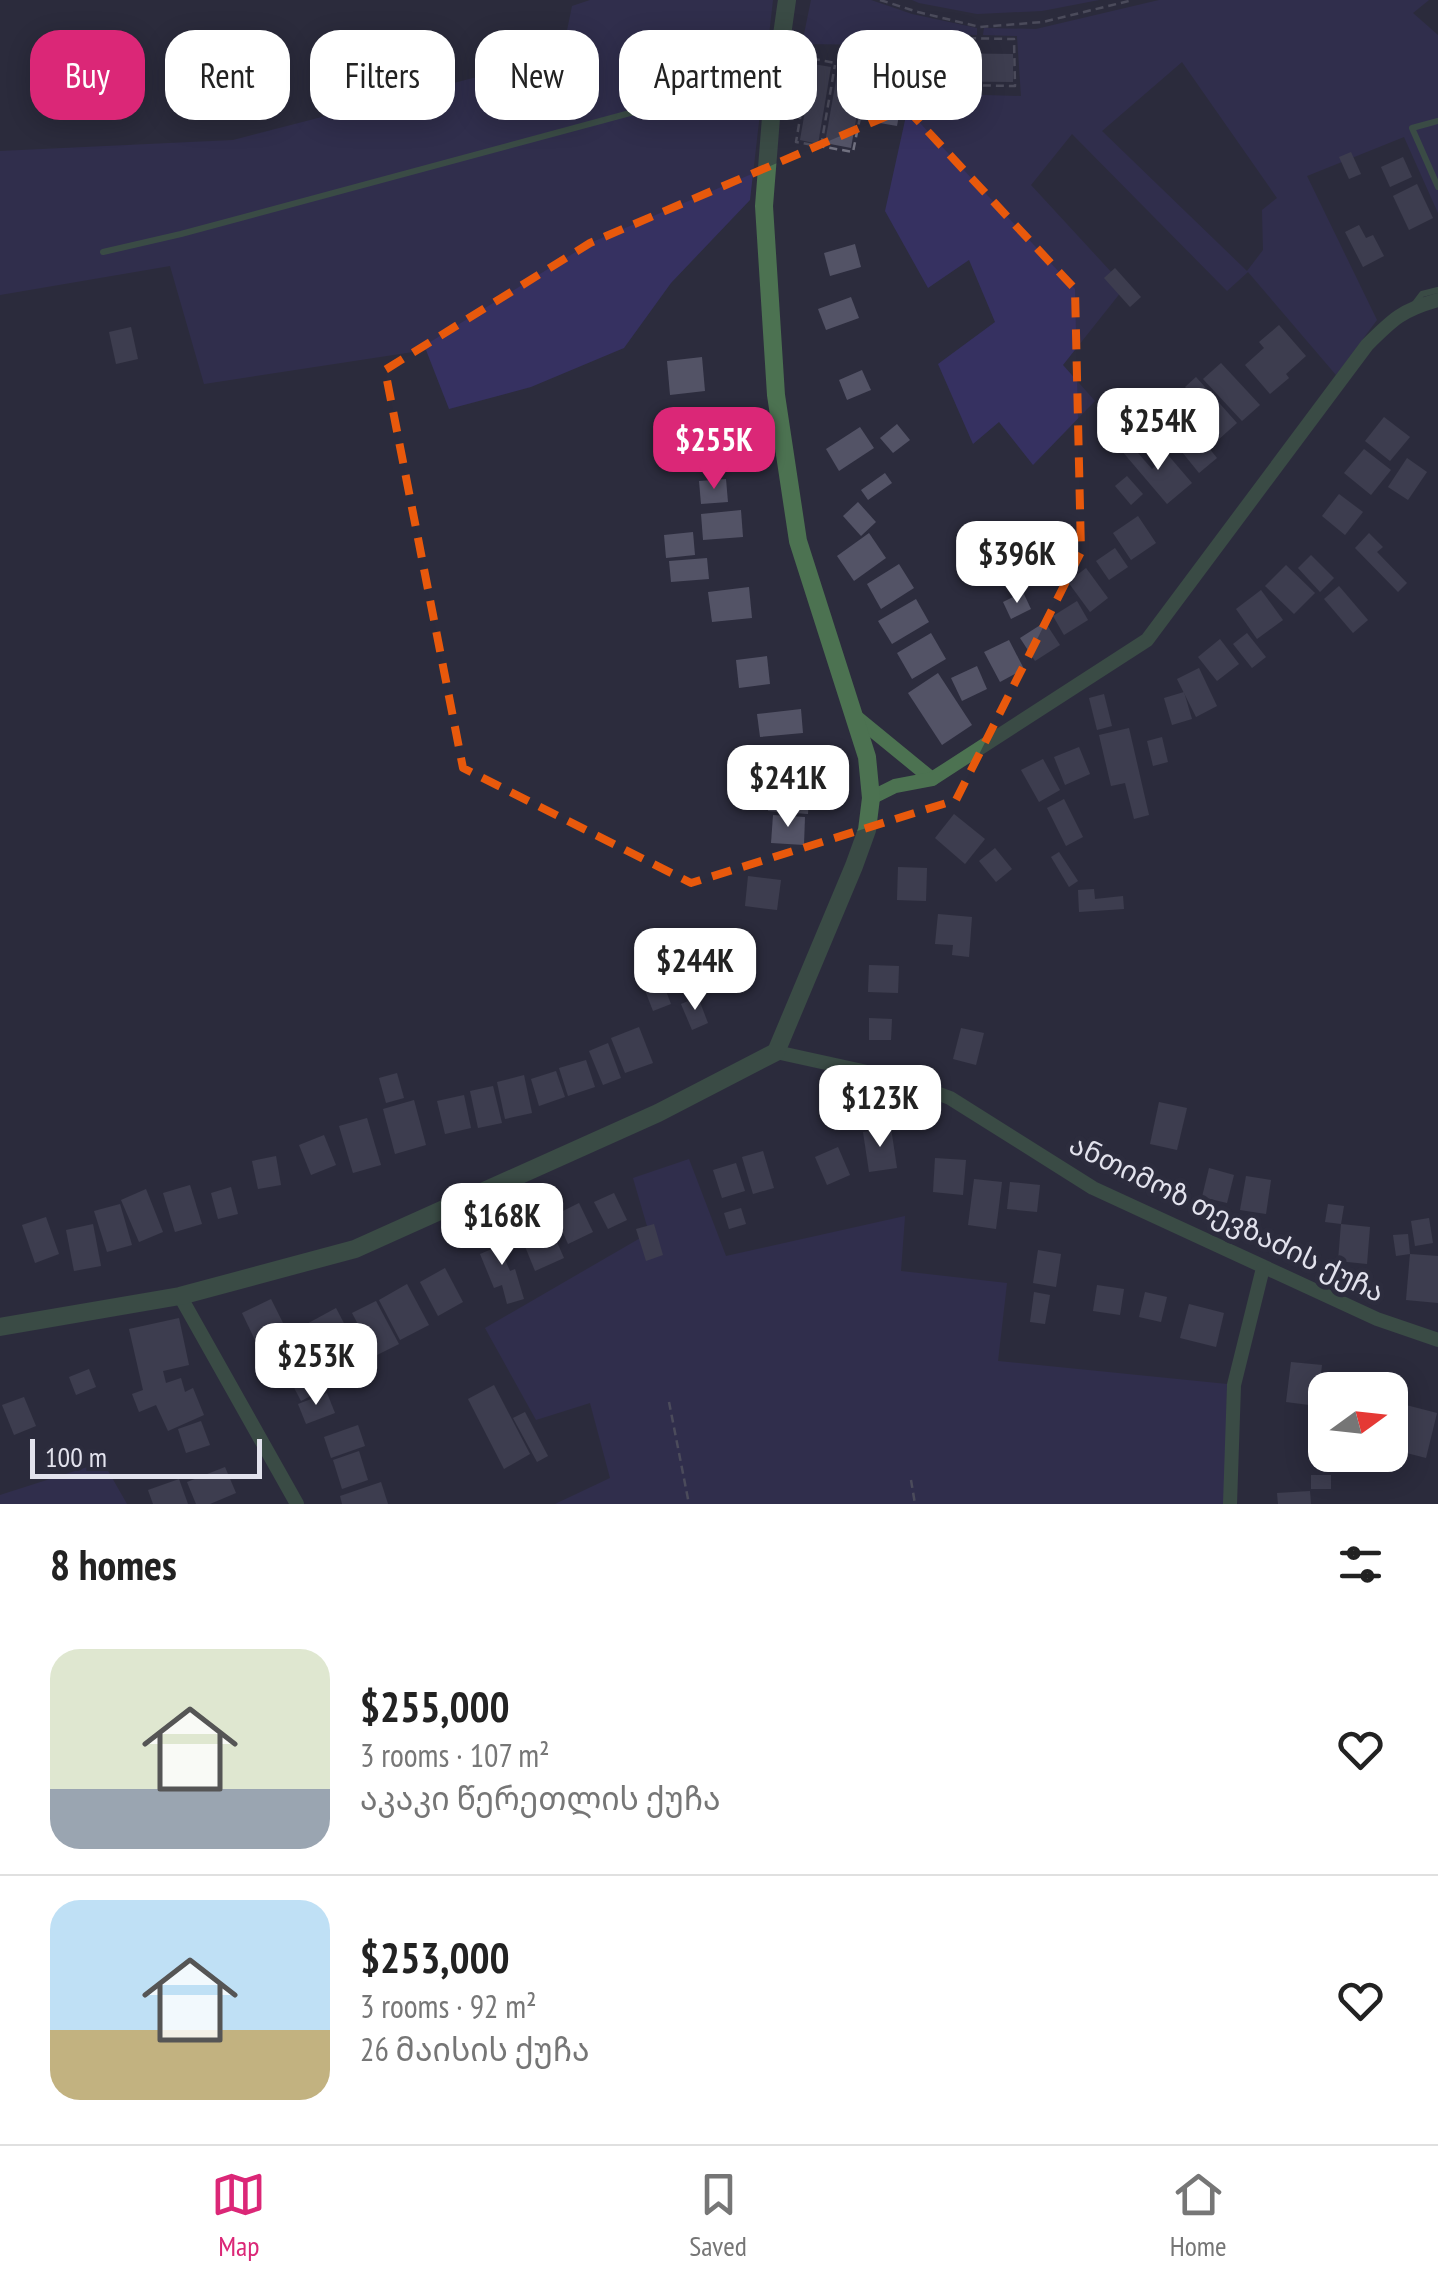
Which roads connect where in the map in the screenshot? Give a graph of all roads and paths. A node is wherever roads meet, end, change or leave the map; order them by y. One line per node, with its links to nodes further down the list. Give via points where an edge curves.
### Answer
1 (787, 0): 5 (street)
2 (880, 0): 4 (path)
3 (1132, 0): 4 (path, via 1043,22)
4 (980, 27)
5 (783, 30)
6 (982, 38): 9 (path, via 1014,39 1015,86)
7 (817, 60): 8 (path)
8 (835, 64): 15 (path)
9 (982, 85)
10 (619, 116): 17 (lane)
11 (771, 120): 21 (street, via 764,206 776,395 798,541)
12 (800, 120): 15 (path, via 796,142)
13 (859, 120): 15 (path, via 853,152)
14 (1438, 121): 16 (lane, via 1412,128)
15 (821, 146)
16 (1438, 186)
17 (103, 252)
18 (1438, 290): 20 (lane, via 1422,294)
19 (1438, 300): 20 (street)
20 (1413, 307): 22 (street, via 1367,346 1147,640)
21 (854, 715): 22 (street); 23 (street)
22 (932, 779): 23 (street)
23 (872, 798): 24 (street, via 854,866)
24 (776, 1052): 25 (street, ანთიმოზ თევზაძის ქუჩა, via 899,1079 950,1098 1094,1188); 26 (street, via 355,1250)
25 (1263, 1268): 28 (street, ანთიმოზ თევზაძის ქუჩა, via 1376,1320); 34 (street, via 1234,1385)
26 (180, 1296): 27 (street); 31 (street)
27 (0, 1327)
28 (1438, 1340)
29 (669, 1402): 32 (path)
30 (910, 1480): 33 (path)
31 (297, 1504)
32 (689, 1504)
33 (915, 1504)
34 (1230, 1504)

